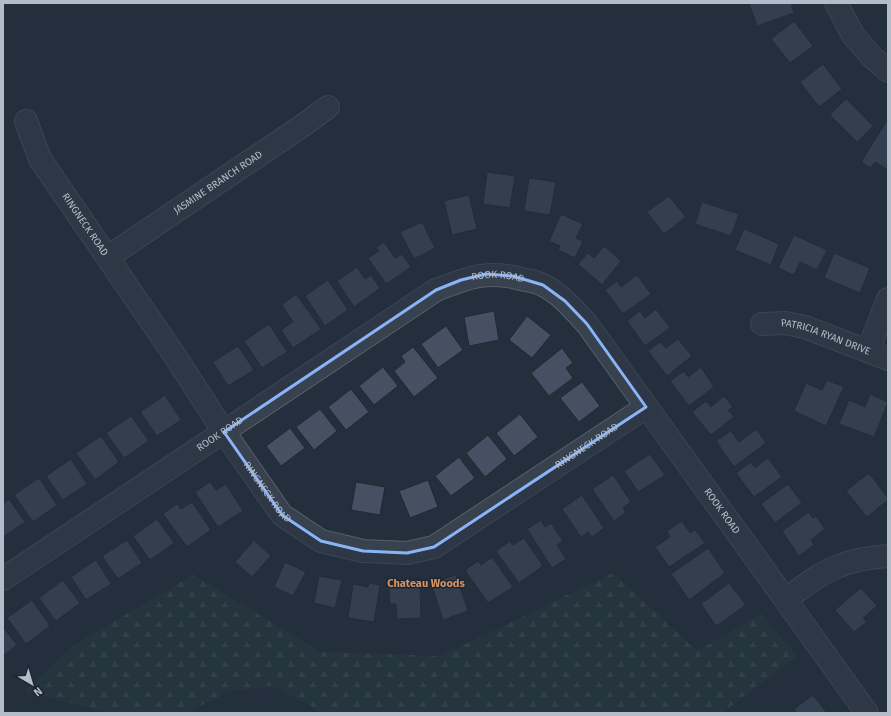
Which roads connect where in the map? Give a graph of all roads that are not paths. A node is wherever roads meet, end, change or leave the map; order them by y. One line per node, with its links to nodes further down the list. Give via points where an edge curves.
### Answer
1 (836, 3): 2 (street, via 853,35)
2 (888, 71)
3 (328, 107): 5 (street, JASMINE BRANCH ROAD)
4 (26, 121): 5 (street, RINGNECK ROAD, via 40,159)
5 (108, 257): 11 (street, RINGNECK ROAD)
6 (888, 300): 8 (street)
7 (762, 324): 8 (street, PATRICIA RYAN DRIVE, via 785,323 805,327)
8 (868, 351): 9 (street, PATRICIA RYAN DRIVE)
9 (888, 359)
10 (646, 407): 11 (street, RINGNECK ROAD, via 434,547 407,553 363,551 321,541 289,520 282,515); 11 (street, ROOK ROAD, via 587,324 565,301 543,285 513,276 486,274 436,290); 14 (street, ROOK ROAD)
11 (224, 432): 13 (street, ROOK ROAD)
12 (888, 556): 14 (street, via 838,566)
13 (3, 579)
14 (786, 599): 15 (street, ROOK ROAD)
15 (868, 713)

